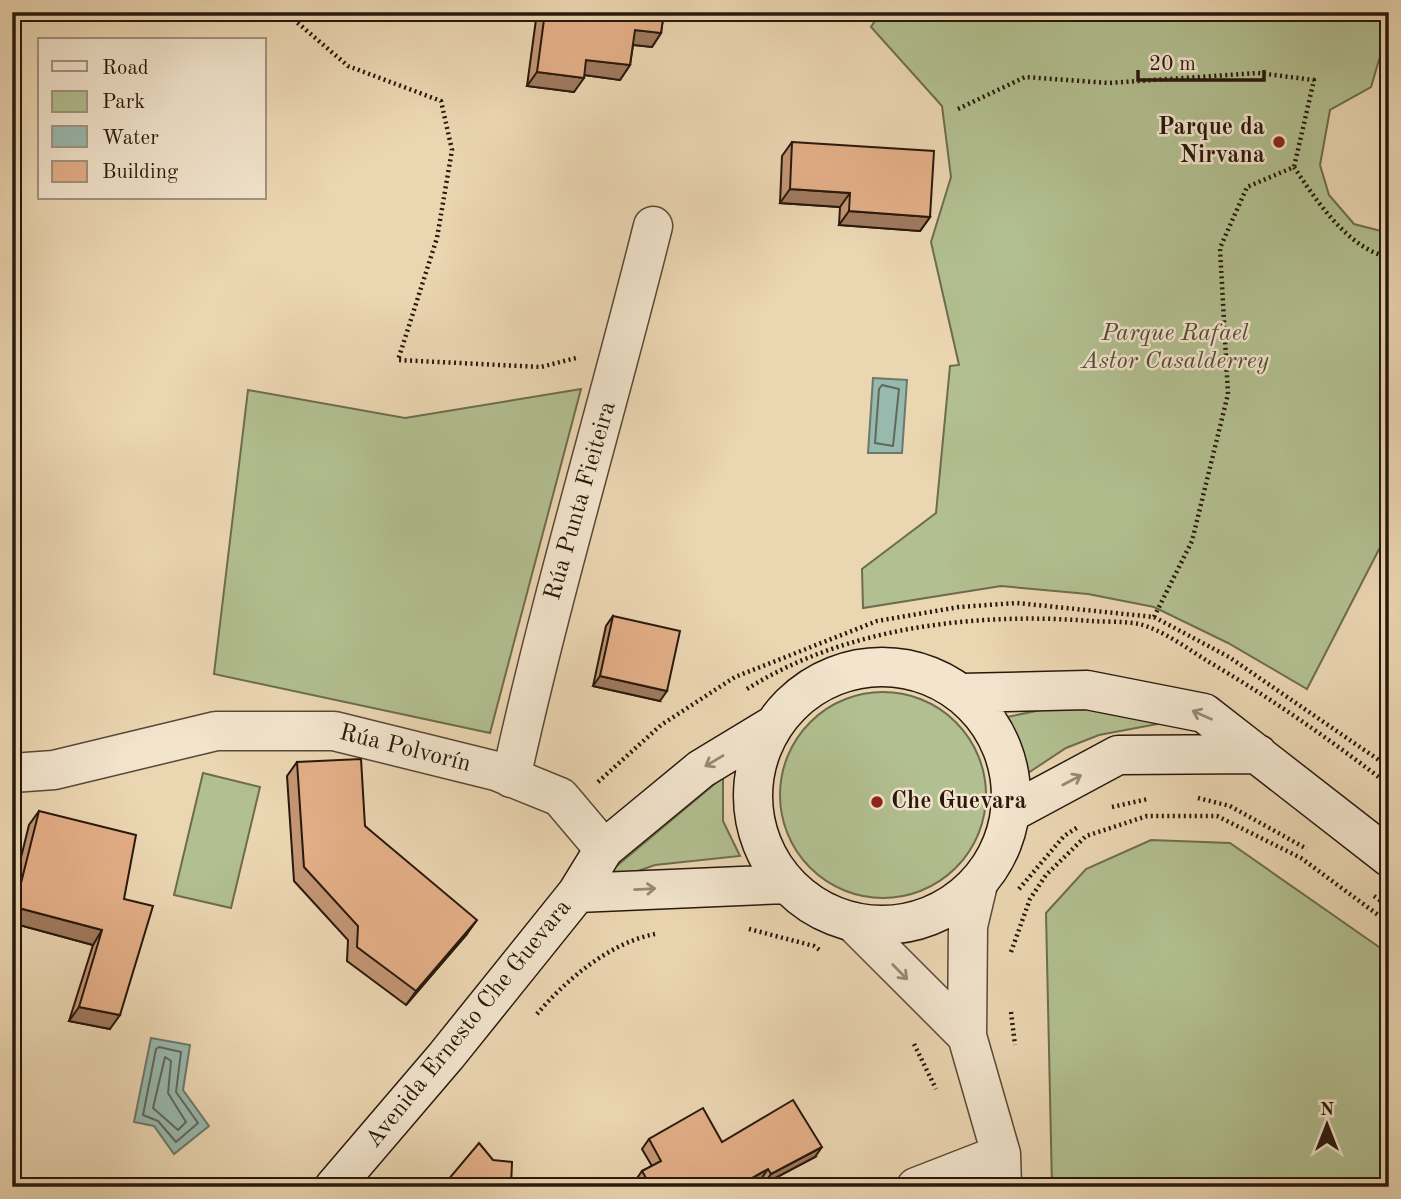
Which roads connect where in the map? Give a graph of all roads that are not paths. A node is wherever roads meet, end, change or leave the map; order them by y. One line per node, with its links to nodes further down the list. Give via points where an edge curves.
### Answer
1 (653, 226): 6 (main road, Rúa Punta Fieiteira, via 556,585)
2 (962, 693): 3 (main road, via 924,672 881,666 838,673 801,694); 4 (main road, one-way to 2, via 1204,713 1087,690); 7 (main road, via 992,726 1010,767)
3 (772, 726): 8 (main road, Avenida Ernesto Che Guevara, one-way to 8, via 701,769); 10 (main road, via 755,765 752,808 763,849)
4 (1258, 754): 7 (main road, one-way to 4, via 1118,755); 9 (main road)
5 (12, 773): 6 (main road, Rúa Polvorín, via 54,770 216,731 334,730)
6 (512, 778): 8 (main road, Rúa Polvorín, via 560,797)
7 (1012, 812): 11 (main road, via 1001,851)
8 (604, 849): 12 (main road, Avenida Ernesto Che Guevara)
9 (1389, 857)
10 (786, 884): 12 (main road, Avenida Ernesto Che Guevara, one-way to 10); 13 (main road, via 817,908)
11 (978, 884): 13 (main road, via 952,906 921,920 888,926); 14 (main road, via 968,926)
12 (577, 893): 16 (main road, Avenida Ernesto Che Guevara)
13 (853, 922): 14 (main road, one-way to 14)
14 (967, 1036): 15 (main road)
15 (1002, 1171): 17 (main road)
16 (334, 1187)
17 (916, 1187)

